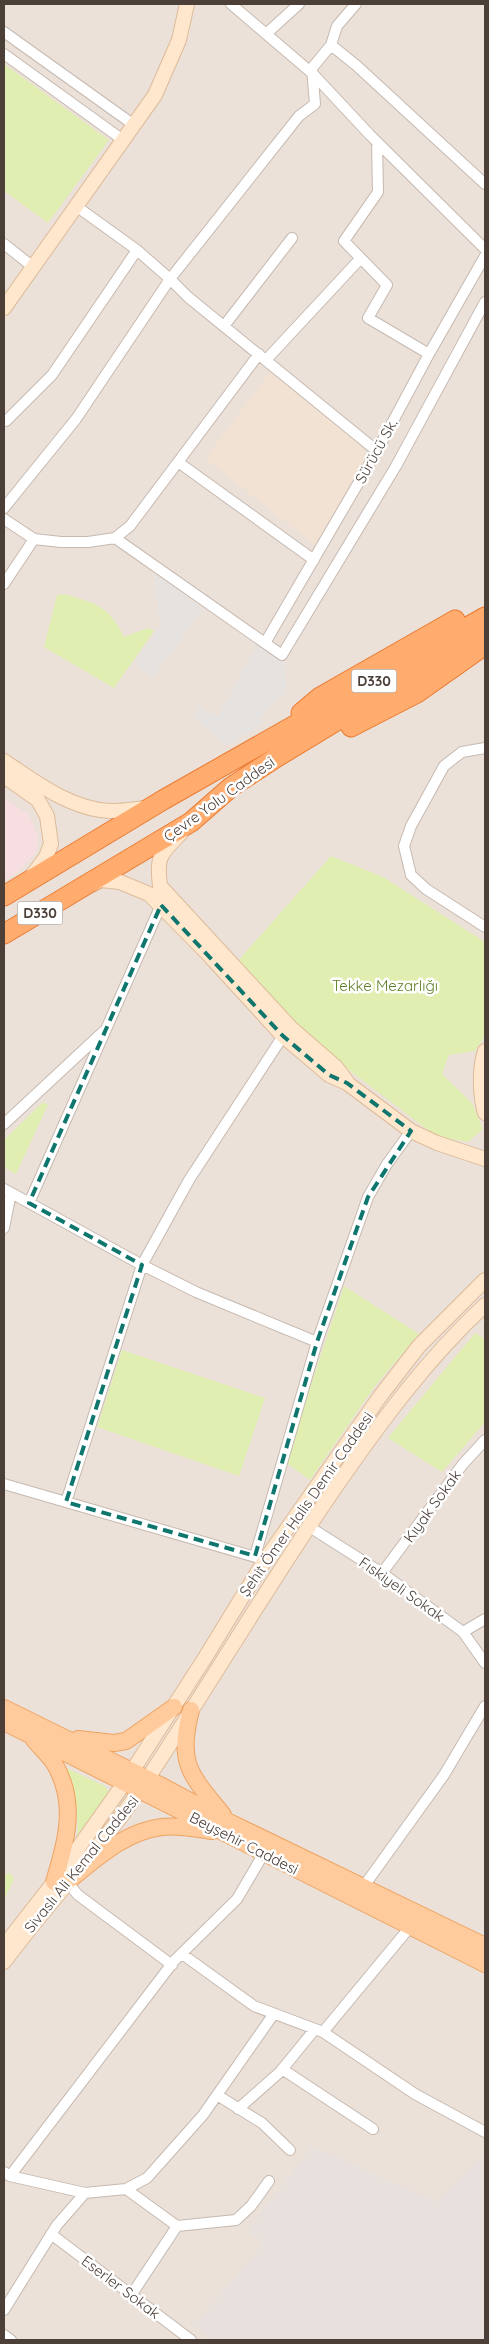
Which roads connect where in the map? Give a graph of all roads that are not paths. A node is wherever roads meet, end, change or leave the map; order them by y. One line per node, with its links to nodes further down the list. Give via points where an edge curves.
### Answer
1 (187, 4): 10 (main road, via 179,40 155,95)
2 (231, 4): 6 (street)
3 (299, 4): 6 (street)
4 (356, 4): 7 (street, via 337,26)
5 (4, 32): 10 (street)
6 (267, 33): 9 (street)
7 (331, 45): 9 (street, via 312,68); 13 (street)
8 (4, 54): 11 (street)
9 (313, 74): 12 (street); 22 (street, via 315,104 299,116)
10 (134, 125): 11 (main road)
11 (123, 140): 14 (main road)
12 (377, 142): 17 (street); 20 (street, via 378,192 344,242)
13 (485, 184)
14 (76, 206): 18 (street); 21 (main road)
15 (292, 238): 25 (street)
16 (4, 244): 21 (street)
17 (485, 249)
18 (138, 250): 22 (street); 28 (street, via 52,375)
19 (485, 256): 26 (street, Sürücü Sk.)
20 (360, 259): 26 (street, via 387,285 368,318); 27 (street)
21 (33, 267): 24 (main road)
22 (170, 279): 25 (street); 31 (street, via 76,419)
23 (485, 302): 40 (street, Sürücü Sk., via 396,466 282,655)
24 (4, 308)
25 (224, 326): 27 (street)
26 (429, 354): 29 (street, Sürücü Sk.)
27 (262, 357): 29 (street); 30 (street)
28 (6, 421)
29 (377, 451): 35 (street, Sürücü Sk.)
30 (178, 462): 33 (street, via 130,526); 35 (street)
31 (4, 508)
32 (4, 519): 34 (street)
33 (115, 538): 34 (street, via 88,542); 40 (street)
34 (34, 539): 36 (street)
35 (314, 560): 40 (street, Sürücü Sk.)
36 (4, 584)
37 (485, 604): 42 (highway, via 320,697)
38 (485, 617): 42 (highway, Çevre Yolu Caddesi / D330)
39 (485, 632): 46 (highway, Çevre Yolu Caddesi, via 277,756)
40 (265, 643)
41 (485, 645): 46 (highway, via 417,693)
42 (262, 745): 47 (highway, Çevre Yolu Caddesi / D330)
43 (485, 748): 53 (street, via 462,752 444,766 411,826 404,846 411,874 426,889)
44 (4, 761): 47 (main road, via 71,802 88,808 110,811)
45 (4, 776): 49 (main road, via 38,800 48,823 49,850)
46 (231, 787): 48 (highway, Çevre Yolu Caddesi / D330)
47 (150, 808): 49 (highway, Çevre Yolu Caddesi / D330)
48 (191, 822): 50 (highway, Çevre Yolu Caddesi / D330); 58 (main road, via 160,856 160,886 291,1028 336,1067)
49 (26, 883): 51 (highway, Çevre Yolu Caddesi / D330)
50 (76, 892): 52 (main road, via 101,880 120,882 149,894); 54 (highway, Çevre Yolu Caddesi / D330)
51 (4, 896)
52 (161, 905): 55 (street); 56 (main road)
53 (485, 927)
54 (4, 934)
55 (108, 1027): 60 (street); 64 (street)
56 (283, 1036): 58 (main road, via 329,1075); 66 (street, via 189,1180)
57 (485, 1051): 59 (main road, via 482,1072)
58 (347, 1083): 61 (main road)
59 (485, 1113)
60 (4, 1124)
61 (411, 1132): 62 (main road); 69 (street, via 368,1197)
62 (485, 1159)
63 (8, 1191): 64 (street); 65 (street)
64 (29, 1203): 66 (street)
65 (4, 1228)
66 (142, 1265): 69 (street, via 196,1292); 72 (street)
67 (485, 1280): 74 (main road, Şehit Ömer Halis Demir Caddesi, via 419,1346)
68 (485, 1304): 73 (main road, Şehit Ömer Halis Demir Caddesi, via 424,1367)
69 (317, 1342): 74 (street)
70 (485, 1440): 75 (street, Kıyak Sokak, via 463,1464)
71 (4, 1484): 72 (street)
72 (66, 1502): 74 (street)
73 (308, 1526): 75 (street, Fıskiyeli Sokak); 82 (main road, Şehit Ömer Halis Demir Caddesi)
74 (260, 1558): 80 (main road, Şehit Ömer Halis Demir Caddesi)
75 (382, 1573): 77 (street, Fıskiyeli Sokak)
76 (485, 1619): 77 (street)
77 (463, 1632): 78 (street, Fıskiyeli Sokak)
78 (485, 1663)
79 (485, 1706): 91 (street, via 444,1775)
80 (174, 1707): 85 (main road, via 126,1741 114,1744); 86 (main road, Şehit Ömer Halis Demir Caddesi)
81 (4, 1708): 85 (main road, Beyşehir Caddesi)
82 (191, 1710): 87 (main road, Şehit Ömer Halis Demir Caddesi); 88 (main road, via 185,1756 192,1776)
83 (4, 1722): 84 (main road, Beyşehir Caddesi)
84 (27, 1732): 86 (main road, Beyşehir Caddesi); 90 (main road, via 54,1763 67,1798)
85 (67, 1739): 86 (main road, Beyşehir Caddesi)
86 (128, 1777): 87 (main road, Beyşehir Caddesi); 90 (main road, Sivaslı Ali Kemal Caddesi)
87 (144, 1784): 88 (main road, Beyşehir Caddesi); 90 (main road, Sivaslı Ali Kemal Caddesi)
88 (227, 1827): 89 (main road, Beyşehir Caddesi); 90 (main road, via 162,1827 136,1833); 91 (main road, Beyşehir Caddesi)
89 (264, 1853): 92 (main road, Beyşehir Caddesi); 95 (street, via 237,1899)
90 (65, 1881): 93 (main road, Sivaslı Ali Kemal Caddesi); 96 (main road, Sivaslı Ali Kemal Caddesi); 97 (street, via 78,1895)
91 (364, 1886): 94 (main road, Beyşehir Caddesi)
92 (410, 1927): 98 (main road, Beyşehir Caddesi); 100 (street)
93 (4, 1946)
94 (485, 1946)
95 (182, 1954): 97 (street); 99 (street, via 254,2006)
96 (4, 1962)
97 (172, 1964): 107 (street)
98 (485, 1964)
99 (273, 2015): 100 (street); 102 (street)
100 (319, 2030): 101 (street); 105 (street, via 415,2094)
101 (282, 2069): 103 (street); 104 (street)
102 (217, 2096): 103 (street); 109 (street, via 147,2178)
103 (238, 2108): 106 (street, via 262,2123)
104 (373, 2129)
105 (485, 2132)
106 (290, 2150)
107 (7, 2174): 110 (street)
108 (268, 2181): 111 (street, via 251,2206 236,2220)
109 (126, 2188): 110 (street); 111 (street)
110 (85, 2193): 112 (street)
111 (177, 2226): 113 (street)
112 (51, 2234): 113 (street, Eserler Sokak); 114 (street)
113 (132, 2294): 117 (street, Eserler Sokak)
114 (4, 2310)
115 (4, 2335): 116 (street)
116 (11, 2340)
117 (191, 2340)

